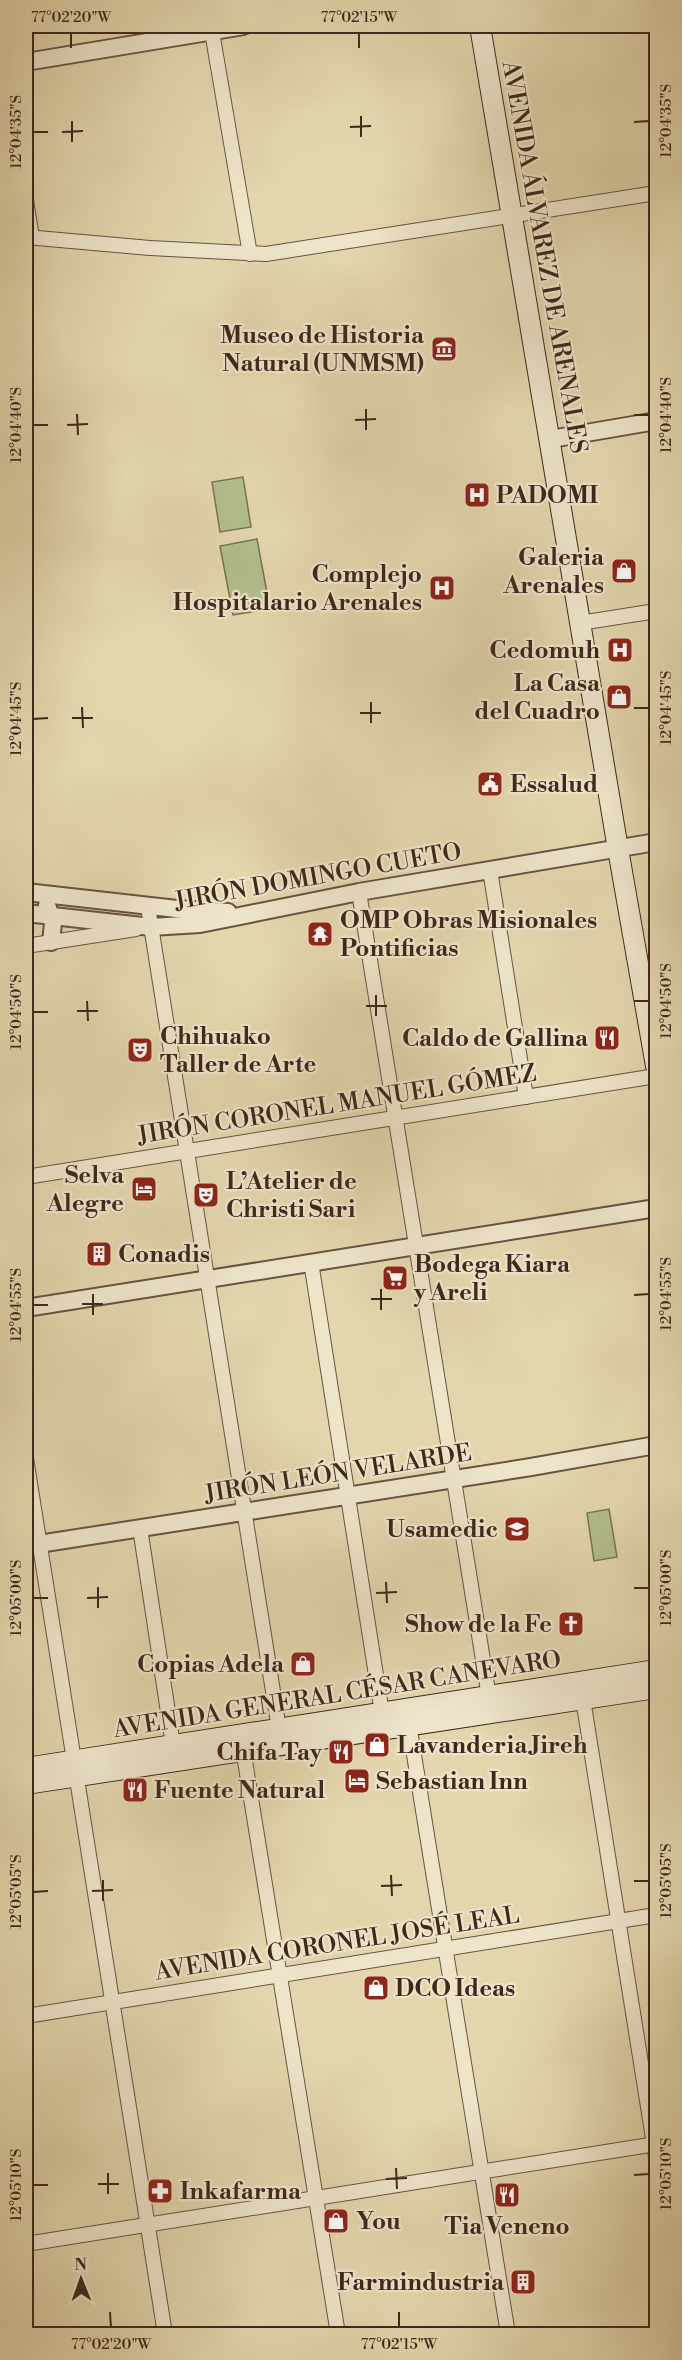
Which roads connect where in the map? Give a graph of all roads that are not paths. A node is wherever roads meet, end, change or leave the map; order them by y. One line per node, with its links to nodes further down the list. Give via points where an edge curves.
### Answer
1 (243, 26): 3 (street)
2 (480, 26): 7 (main road, AVENIDA ÁLVAREZ DE ARENALES)
3 (212, 28): 4 (street); 9 (street)
4 (26, 62)
5 (657, 193): 7 (street)
6 (26, 200): 8 (street)
7 (514, 217): 9 (street); 11 (main road, AVENIDA ÁLVAREZ DE ARENALES)
8 (29, 237): 9 (street)
9 (250, 254)
10 (657, 421): 11 (street)
11 (551, 439): 13 (main road, AVENIDA ÁLVAREZ DE ARENALES)
12 (657, 611): 13 (street)
13 (579, 623): 15 (main road, AVENIDA ÁLVAREZ DE ARENALES)
14 (657, 842): 15 (street, JIRÓN DOMINGO CUETO)
15 (618, 849): 16 (street, JIRÓN DOMINGO CUETO); 26 (main road, AVENIDA ÁLVAREZ DE ARENALES)
16 (490, 870): 18 (street, JIRÓN DOMINGO CUETO); 28 (street)
17 (34, 892): 19 (street); 22 (street)
18 (359, 892): 20 (street, JIRÓN DOMINGO CUETO); 29 (street)
19 (148, 907): 20 (street); 23 (street)
20 (256, 912): 23 (street, JIRÓN DOMINGO CUETO, via 225,920)
21 (26, 913): 22 (street)
22 (51, 915): 23 (street); 24 (street)
23 (151, 927): 24 (street, JIRÓN DOMINGO CUETO); 30 (street)
24 (51, 942): 25 (street, JIRÓN DOMINGO CUETO)
25 (26, 946)
26 (657, 1065)
27 (657, 1076): 28 (street, JIRÓN CORONEL MANUEL GÓMEZ)
28 (526, 1097): 29 (street, JIRÓN CORONEL MANUEL GÓMEZ)
29 (396, 1118): 30 (street, JIRÓN CORONEL MANUEL GÓMEZ); 33 (street)
30 (186, 1151): 31 (street, JIRÓN CORONEL MANUEL GÓMEZ); 35 (street)
31 (26, 1177)
32 (657, 1208): 33 (street)
33 (416, 1246): 34 (street); 39 (street)
34 (311, 1262): 35 (street); 40 (street)
35 (206, 1277): 36 (street); 41 (street)
36 (26, 1308)
37 (657, 1445): 39 (street, JIRÓN LEÓN VELARDE)
38 (26, 1458): 43 (street)
39 (454, 1480): 40 (street, JIRÓN LEÓN VELARDE); 46 (street)
40 (348, 1496): 41 (street, JIRÓN LEÓN VELARDE); 48 (street)
41 (244, 1512): 42 (street, JIRÓN LEÓN VELARDE); 50 (street)
42 (140, 1528): 43 (street, JIRÓN LEÓN VELARDE); 51 (street)
43 (32, 1545): 54 (street)
44 (657, 1670): 46 (main road, AVENIDA GENERAL CÉSAR CANEVARO)
45 (657, 1688): 47 (main road, AVENIDA GENERAL CÉSAR CANEVARO)
46 (489, 1697): 49 (main road, AVENIDA GENERAL CÉSAR CANEVARO)
47 (583, 1699): 49 (main road, AVENIDA GENERAL CÉSAR CANEVARO); 57 (street)
48 (382, 1713): 49 (main road, AVENIDA GENERAL CÉSAR CANEVARO); 50 (main road, AVENIDA GENERAL CÉSAR CANEVARO)
49 (408, 1717): 52 (main road, AVENIDA GENERAL CÉSAR CANEVARO); 58 (street)
50 (279, 1729): 51 (main road, AVENIDA GENERAL CÉSAR CANEVARO)
51 (173, 1745): 54 (main road, AVENIDA GENERAL CÉSAR CANEVARO)
52 (243, 1749): 54 (main road, AVENIDA GENERAL CÉSAR CANEVARO); 59 (street)
53 (26, 1768): 54 (main road, AVENIDA GENERAL CÉSAR CANEVARO)
54 (75, 1768): 55 (main road, AVENIDA GENERAL CÉSAR CANEVARO); 60 (street)
55 (26, 1784)
56 (657, 1916): 57 (street, AVENIDA CORONEL JOSÉ LEAL)
57 (619, 1921): 58 (street, AVENIDA CORONEL JOSÉ LEAL); 62 (street)
58 (446, 1949): 59 (street, AVENIDA CORONEL JOSÉ LEAL); 63 (street)
59 (280, 1975): 60 (street, AVENIDA CORONEL JOSÉ LEAL); 64 (street)
60 (112, 2002): 61 (street, AVENIDA CORONEL JOSÉ LEAL); 65 (street)
61 (26, 2016)
62 (656, 2148): 63 (street)
63 (482, 2172): 64 (street); 69 (street)
64 (316, 2198): 65 (street); 68 (street)
65 (148, 2225): 66 (street); 67 (street)
66 (26, 2244)
67 (165, 2334)
68 (338, 2334)
69 (508, 2334)

